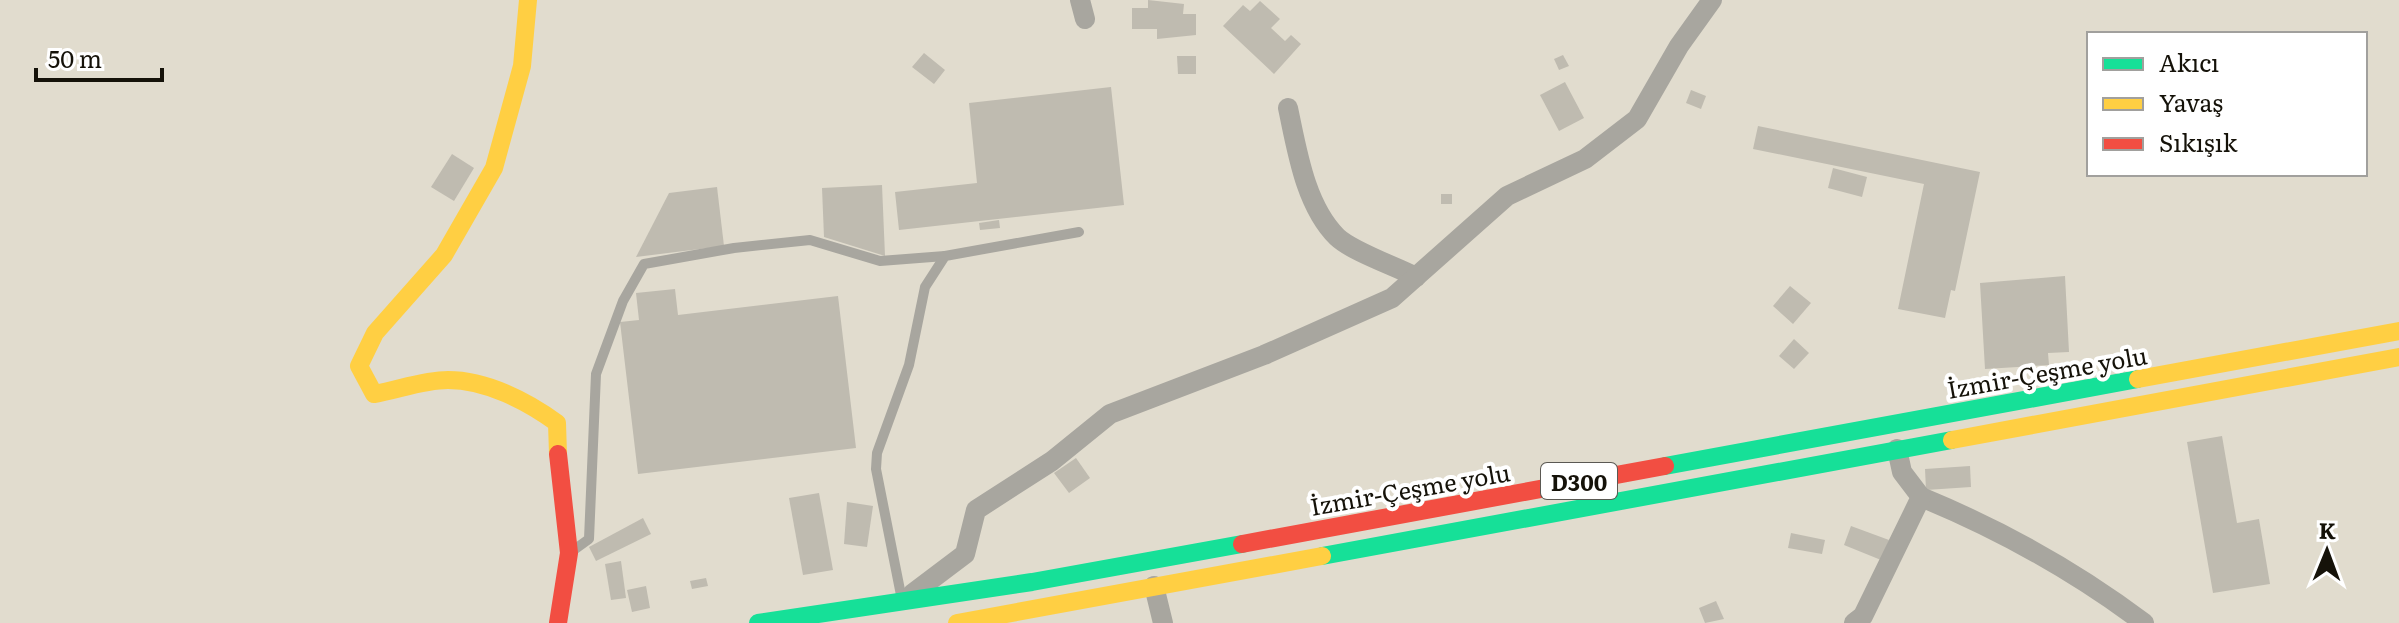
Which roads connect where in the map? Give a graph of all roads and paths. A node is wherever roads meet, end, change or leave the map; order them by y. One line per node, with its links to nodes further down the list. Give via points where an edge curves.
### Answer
1 (528, 0): 11 (main road, via 522,66 494,168 444,255 375,333 359,366 374,394 448,380 515,397 557,423 558,478)
2 (1712, 0): 6 (street, via 1637,119 1585,159 1507,196)
3 (1288, 108): 6 (street, via 1299,161 1338,238)
4 (1079, 232): 5 (lane)
5 (945, 256): 11 (lane, via 880,261 810,240 644,264 623,301 596,374 589,539); 13 (lane, via 925,287 909,365 877,453)
6 (1416, 277): 13 (street, via 1392,298 1264,355 1110,414 1052,461 976,510 965,554)
7 (2399, 331): 13 (main road, İzmir-Çeşme yolu / D300, via 1032,582)
8 (2399, 357): 9 (main road, İzmir-Çeşme yolu / D300)
9 (1897, 449): 10 (street, via 1902,472); 12 (main road, İzmir-Çeşme yolu / D300)
10 (1921, 497): 18 (street, via 1863,616); 19 (street, via 2085,579)
11 (569, 553): 14 (main road)
12 (1154, 586): 16 (main road, İzmir-Çeşme yolu / D300); 17 (street)
13 (902, 601): 15 (main road, İzmir-Çeşme yolu / D300)
14 (558, 623)
15 (758, 623)
16 (957, 623)
17 (1163, 623)
18 (1854, 623)
19 (2144, 623)

